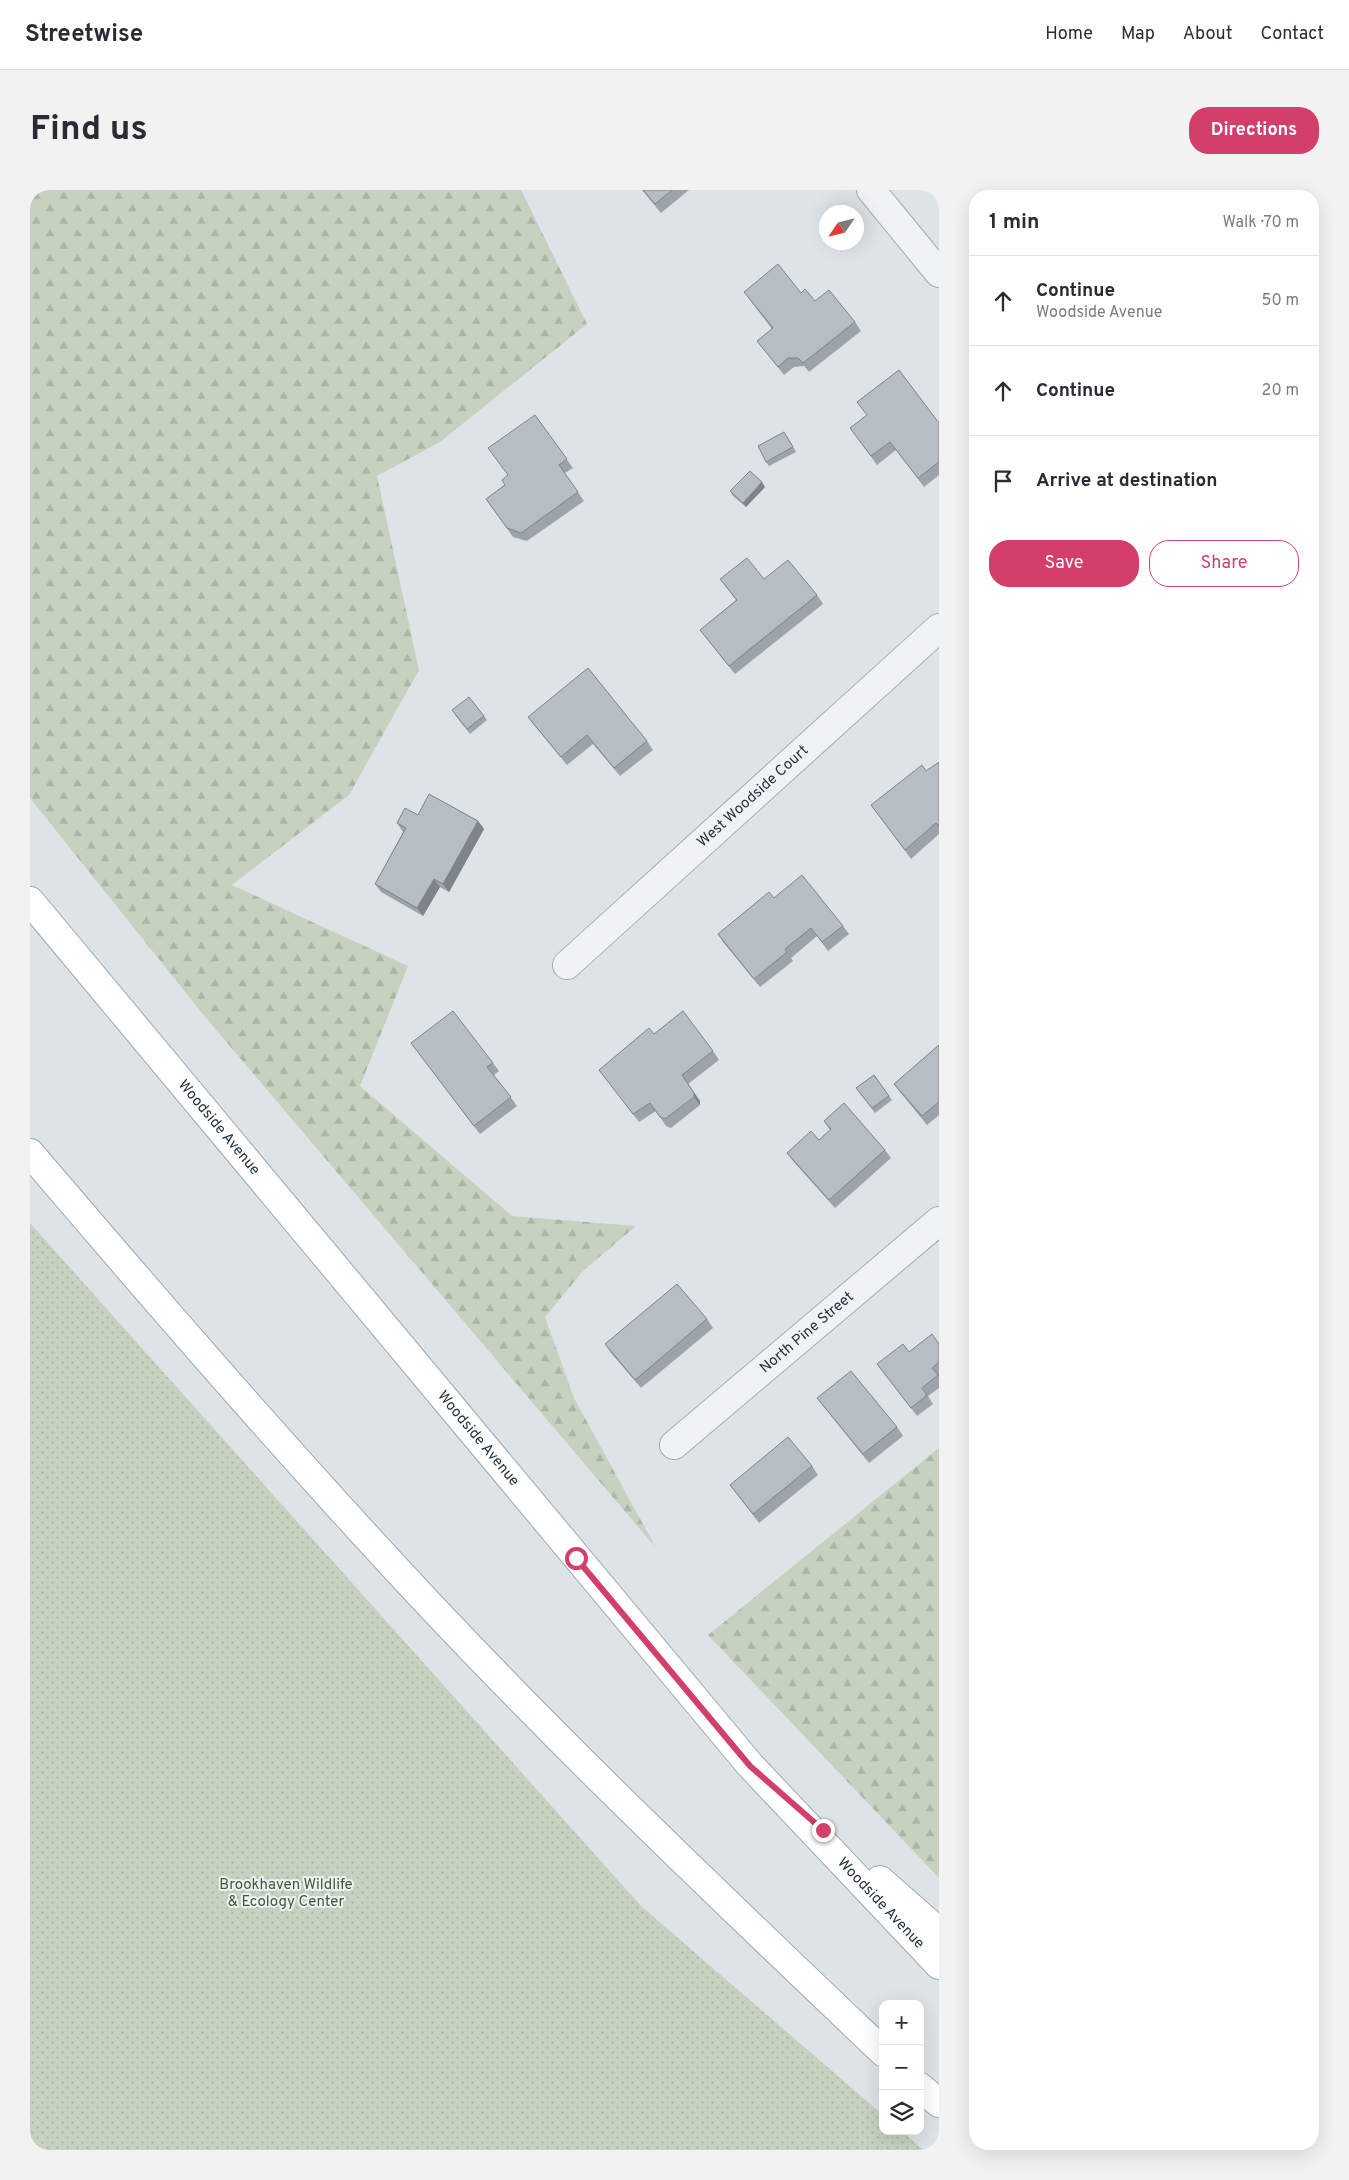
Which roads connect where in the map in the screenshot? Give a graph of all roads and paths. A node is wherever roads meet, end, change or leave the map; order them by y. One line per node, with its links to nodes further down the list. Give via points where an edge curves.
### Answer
1 (871, 190): 2 (street)
2 (939, 273)
3 (939, 628): 5 (street, West Woodside Court)
4 (30, 901): 9 (main road, Woodside Avenue)
5 (567, 965)
6 (30, 1153): 12 (main road, via 389,1562 566,1745)
7 (939, 1221): 8 (street, North Pine Street)
8 (674, 1446)
9 (750, 1766): 10 (main road); 11 (main road, Woodside Avenue)
10 (939, 1932)
11 (939, 1965)
12 (879, 2048)
13 (924, 2090): 14 (main road)
14 (939, 2103)

